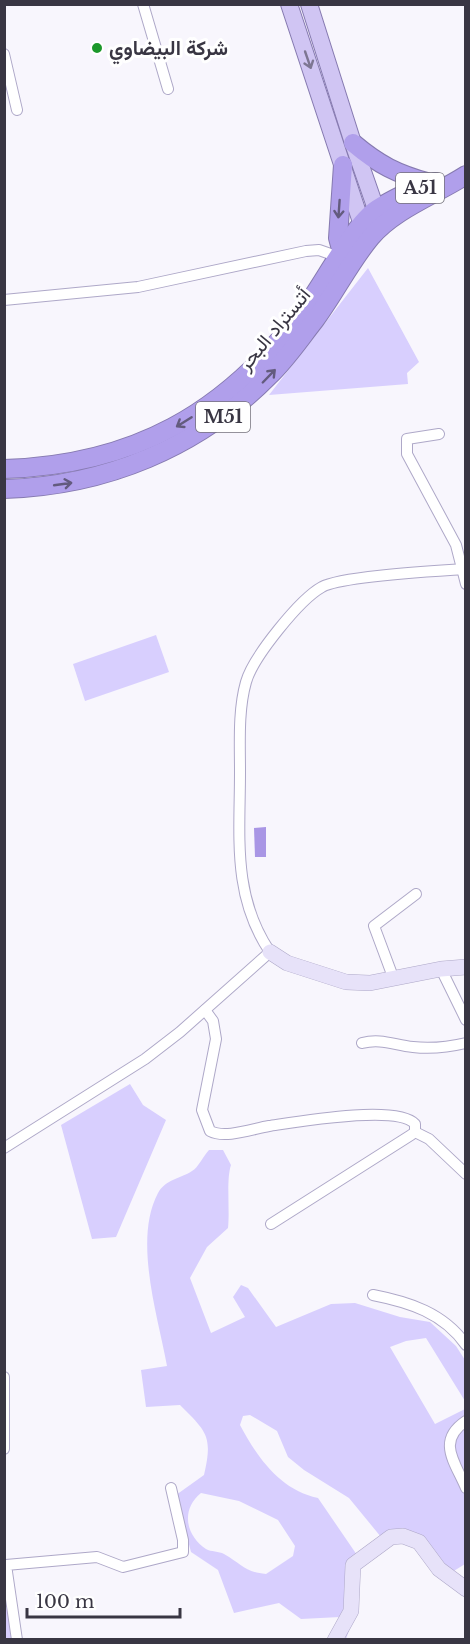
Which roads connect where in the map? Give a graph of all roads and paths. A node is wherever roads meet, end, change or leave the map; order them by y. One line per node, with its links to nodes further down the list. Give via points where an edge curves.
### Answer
1 (143, 4): 5 (street)
2 (289, 4): 8 (main road, one-way to 8)
3 (309, 4): 7 (main road)
4 (4, 54): 6 (street)
5 (168, 89)
6 (17, 110)
7 (352, 143): 10 (highway, via 399,175); 11 (main road)
8 (343, 165): 12 (main road); 13 (highway, one-way to 13)
9 (465, 174): 10 (highway, A51); 11 (highway, A51)
10 (430, 183): 11 (highway, A51)
11 (382, 216): 12 (highway, A51)
12 (367, 231): 13 (highway, أتستراد البحر / M51); 17 (highway, أتستراد البحر / M51, one-way to 12, via 84,481 129,467 175,447 222,418 270,376 316,319)
13 (340, 255): 14 (street, via 306,251 138,287); 16 (highway, أتستراد البحر / M51, one-way to 16, via 302,312 271,348 208,407 170,430 103,456 42,468)
14 (4, 300)
15 (439, 434): 18 (street, via 407,439 407,454 446,523)
16 (4, 469)
17 (4, 489)
18 (464, 569): 19 (street); 21 (street, via 340,581 321,587 272,639 249,672 240,736 239,868 248,908)
19 (465, 584)
20 (416, 894): 24 (street, via 374,926)
21 (270, 952): 24 (street, via 287,963 346,982 370,983); 25 (street)
22 (465, 967): 23 (street)
23 (441, 969): 24 (street); 26 (street)
24 (393, 977)
25 (205, 1010): 29 (street, via 216,1039 202,1110 210,1131 223,1133 375,1116 406,1118 415,1124); 30 (street, via 145,1059)
26 (465, 1020)
27 (362, 1043): 28 (street, via 381,1040 434,1047)
28 (465, 1043)
29 (415, 1132): 31 (street, via 429,1139); 32 (street)
30 (4, 1148)
31 (465, 1174)
32 (271, 1224)
33 (373, 1295): 34 (street, via 407,1302 433,1313)
34 (465, 1345)
35 (4, 1377): 37 (street)
36 (465, 1420): 39 (street, via 453,1429 450,1438 453,1459)
37 (4, 1449)
38 (171, 1488): 41 (street, via 183,1552 123,1567 97,1557 6,1565)
39 (465, 1488)
40 (465, 1589): 42 (street, via 440,1569 419,1542 403,1536 391,1537 353,1565 351,1611)
41 (17, 1640)
42 (335, 1640)

